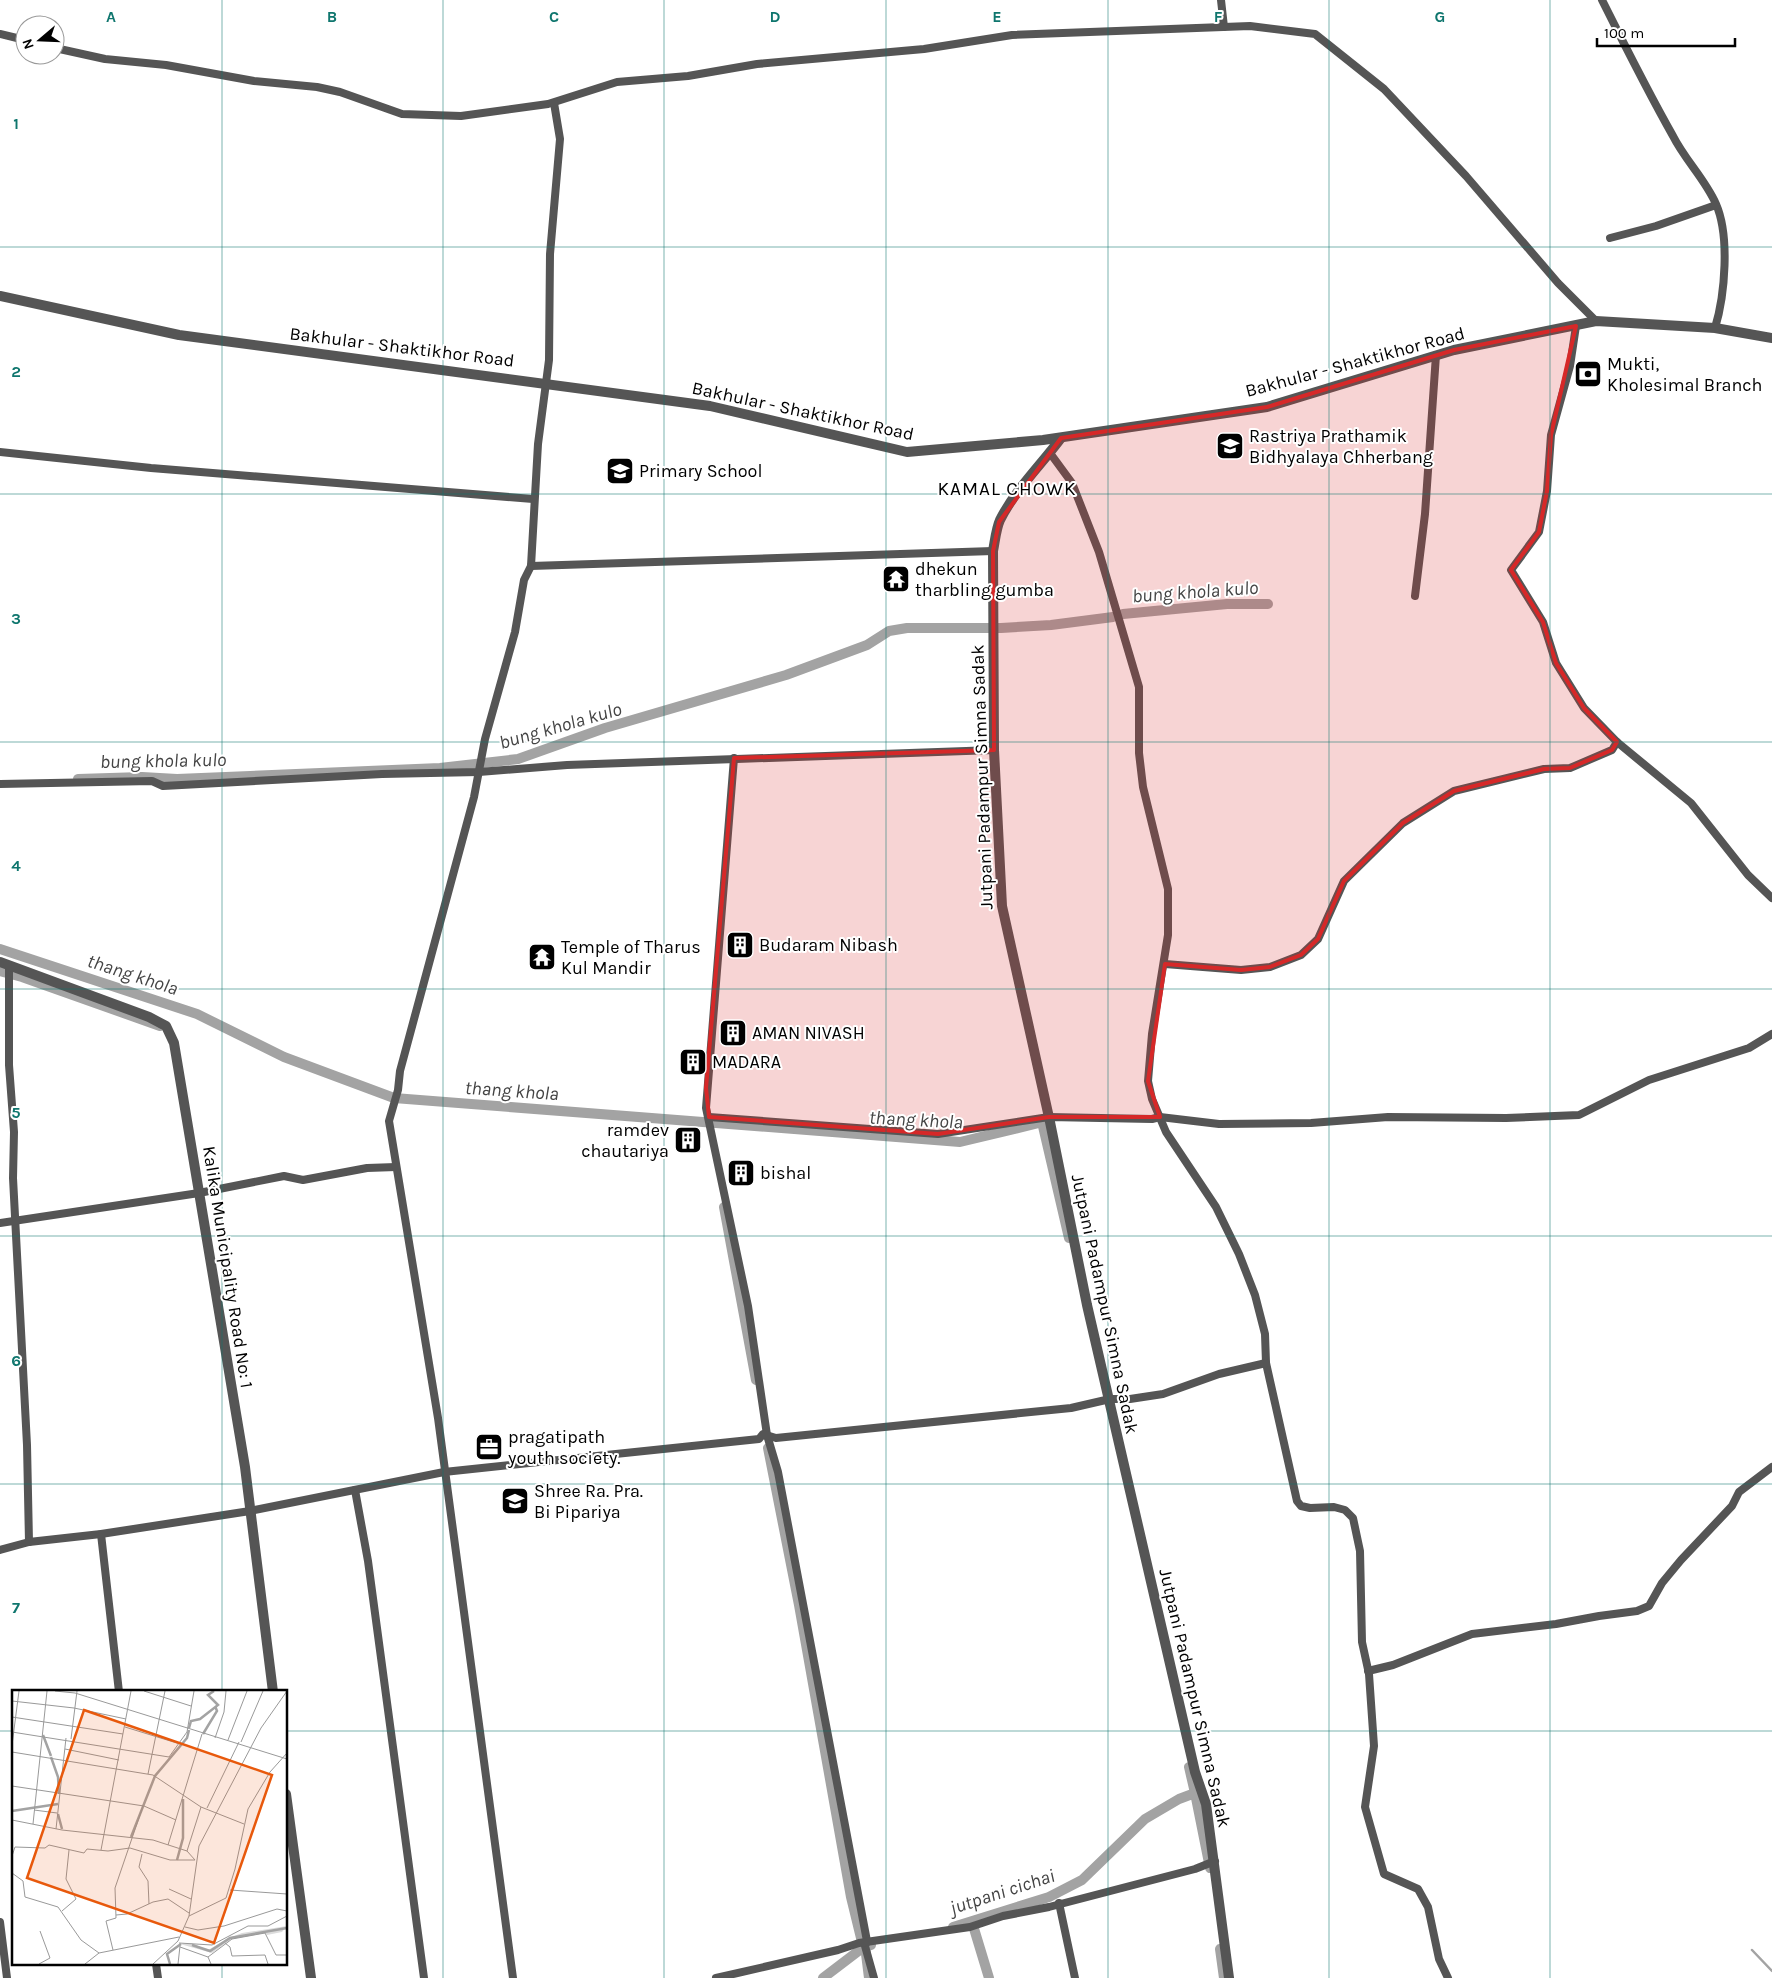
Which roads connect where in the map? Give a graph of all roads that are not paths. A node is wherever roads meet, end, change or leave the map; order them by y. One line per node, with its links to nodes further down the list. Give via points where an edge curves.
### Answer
1 (1220, 0): 3 (street)
2 (1602, 0): 8 (street, via 1674,138)
3 (1224, 27): 7 (street, via 1012,35 924,49 757,64 688,76 617,82); 11 (street, via 1250,26 1315,34 1384,89)
4 (0, 34): 5 (street)
5 (15, 38)
6 (65, 50): 7 (street, via 254,81 317,87 402,114 461,116)
7 (554, 103): 16 (street, via 560,139 550,254)
8 (1716, 205): 9 (street); 13 (street, via 1723,228 1724,255 1719,316)
9 (1610, 238)
10 (0, 296): 16 (street, Bakhular - Shaktikhor Road, via 180,335)
11 (1596, 321): 12 (street, Bakhular - Shaktikhor Road); 13 (street, Bakhular - Shaktikhor Road)
12 (1576, 326): 15 (street, Bakhular - Shaktikhor Road); 24 (street, via 1570,366 1551,435 1547,491 1539,532 1511,570 1543,622 1556,663 1584,708)
13 (1715, 328): 14 (street, Bakhular - Shaktikhor Road)
14 (1772, 338)
15 (1436, 355): 17 (street, Bakhular - Shaktikhor Road, via 1267,407); 23 (street, via 1425,514)
16 (547, 382): 17 (street, Bakhular - Shaktikhor Road, via 710,406 906,452); 20 (street)
17 (1061, 438): 19 (street, Jutpani Padampur Simna Sadak)
18 (0, 452): 20 (street, via 151,468)
19 (1050, 452): 21 (street, Jutpani Padampur Simna Sadak, via 1018,491 999,522); 30 (street, via 1072,484 1099,552 1138,687 1143,786 1168,889)
20 (533, 499): 22 (street)
21 (993, 551): 22 (street); 25 (street, Jutpani Padampur Simna Sadak)
22 (531, 566): 27 (street, via 524,580 515,632)
23 (1415, 596)
24 (1617, 742): 29 (street, via 1691,803 1748,875); 30 (street, via 1612,750 1570,768 1544,769 1454,791 1403,823 1344,881 1318,939 1302,955 1270,967 1241,970)
25 (994, 750): 26 (street); 34 (street, Jutpani Padampur Simna Sadak, via 1002,906)
26 (734, 758): 27 (street); 33 (street, via 706,1088)
27 (479, 771): 28 (street, via 163,786 152,781); 36 (street, via 389,1121)
28 (0, 784)
29 (1772, 898)
30 (1165, 964): 35 (street, via 1152,1034 1148,1081)
31 (7, 969): 37 (street, Kalika Municipality Road No: 1, via 149,1016 166,1026 174,1043); 38 (street)
32 (1772, 1034): 35 (street, via 1749,1048 1649,1080 1579,1115 1388,1117 1311,1123 1218,1124)
33 (709, 1117): 34 (street, via 938,1134); 42 (street, via 748,1306)
34 (1048, 1117): 35 (street); 41 (street, Jutpani Padampur Simna Sadak)
35 (1160, 1117): 40 (street, via 1166,1132 1216,1207 1239,1254 1255,1295 1265,1334)
36 (396, 1167): 37 (street, via 367,1168 303,1180 284,1176); 44 (street)
37 (199, 1193): 38 (street); 46 (street, Kalika Municipality Road No: 1)
38 (16, 1220): 39 (street); 48 (street)
39 (0, 1222)
40 (1266, 1363): 41 (street, via 1219,1374 1163,1394); 50 (street, via 1297,1501 1301,1506 1310,1508 1345,1510 1353,1518 1360,1551 1362,1642)
41 (1110, 1399): 42 (street, via 1072,1408 776,1438); 54 (street, Jutpani Padampur Simna Sadak, via 1175,1688 1206,1804)
42 (766, 1434): 44 (street, via 759,1438 707,1445); 57 (street, via 778,1472)
43 (1772, 1467): 50 (street, via 1740,1492 1732,1506 1662,1583 1649,1606 1637,1611 1556,1624 1472,1634 1393,1665)
44 (444, 1472): 45 (street); 61 (street)
45 (355, 1490): 46 (street); 60 (street, via 368,1561)
46 (250, 1511): 47 (street); 52 (street, Kalika Municipality Road No: 1)
47 (101, 1534): 48 (street); 51 (street)
48 (29, 1542): 49 (street)
49 (0, 1550)
50 (1368, 1671): 66 (street, via 1374,1746 1365,1807 1384,1874 1418,1889 1428,1907 1439,1959)
51 (119, 1690)
52 (273, 1690)
53 (288, 1809): 59 (street)
54 (1215, 1861): 55 (street, via 1195,1869); 65 (street, Jutpani Padampur Simna Sadak)
55 (1059, 1903): 57 (street, via 970,1927); 64 (street)
56 (0, 1922): 58 (street)
57 (863, 1942): 62 (street); 63 (street)
58 (7, 1978)
59 (311, 1978)
60 (424, 1978)
61 (513, 1978)
62 (716, 1978)
63 (874, 1978)
64 (1075, 1978)
65 (1229, 1978)
66 (1448, 1978)

